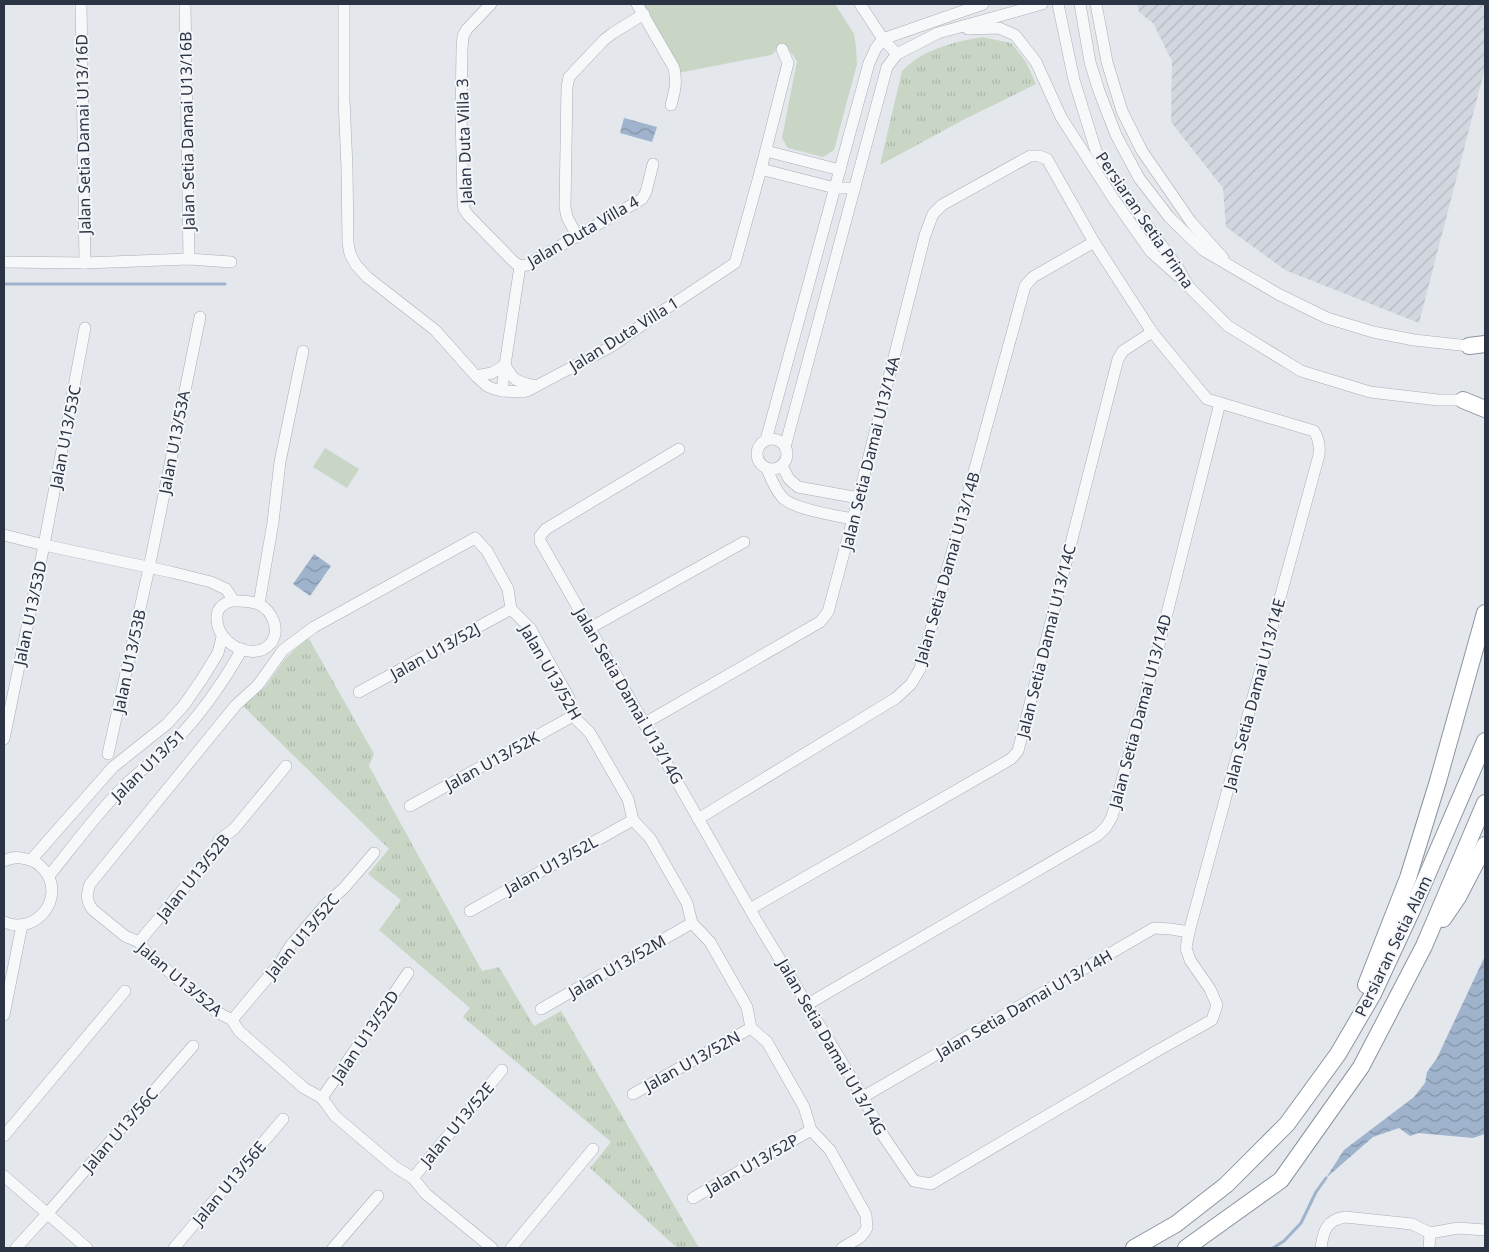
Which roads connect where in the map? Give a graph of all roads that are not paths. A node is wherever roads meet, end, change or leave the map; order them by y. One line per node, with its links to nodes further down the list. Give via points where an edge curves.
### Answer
1 (81, 4): 28 (street, Jalan Setia Damai U13/16D)
2 (185, 4): 25 (street, Jalan Setia Damai U13/16B)
3 (344, 4): 38 (street, Jalan Duta Villa 1, via 350,254 367,277 435,330)
4 (491, 4): 29 (street, Jalan Duta Villa 3, via 463,36 463,202 468,215)
5 (860, 4): 13 (street)
6 (980, 4): 13 (street)
7 (1042, 4): 12 (street)
8 (1058, 4): 31 (street, Persiaran Setia Prima, via 1074,80 1096,151)
9 (1080, 4): 30 (street, Persiaran Setia Prima, via 1090,62 1099,91 1116,134 1139,178 1169,217 1203,250)
10 (1096, 4): 30 (street, via 1107,62 1122,111 1142,151 1191,222)
11 (641, 9): 16 (street, via 674,68 676,88); 23 (street, via 608,36 569,77 565,207)
12 (952, 29): 15 (street); 31 (street, via 999,28 1015,35 1036,62 1061,117 1113,198 1151,252)
13 (883, 38): 15 (street); 20 (street, via 869,63)
14 (782, 49): 17 (street, Jalan Duta Villa 1, via 788,63)
15 (897, 54): 22 (street, via 888,67)
16 (671, 104)
17 (766, 150): 19 (street, Jalan Duta Villa 1); 20 (street)
18 (653, 164): 23 (street, Jalan Duta Villa 4, via 642,199)
19 (761, 169): 21 (street); 39 (street, Jalan Duta Villa 1, via 735,263 612,346)
20 (840, 170): 21 (street)
21 (835, 188): 22 (street); 41 (street)
22 (855, 188): 42 (street)
23 (577, 236): 29 (street, Jalan Duta Villa 4)
24 (1094, 242): 34 (street); 51 (street, Jalan Setia Damai U13/14A, via 1047,159 1039,156 1030,156 942,205 933,214); 75 (street, Jalan Setia Damai U13/14B, via 1025,286 920,669 910,684 896,698)
25 (189, 259): 27 (street); 28 (street)
26 (4, 262): 28 (street)
27 (231, 262)
28 (85, 263)
29 (520, 266): 37 (street)
30 (1231, 266): 35 (street, Persiaran Setia Prima, via 1327,318 1406,339)
31 (1188, 286): 43 (street, Persiaran Setia Prima, via 1228,326 1300,371 1370,392)
32 (200, 317): 56 (street, Jalan U13/53A)
33 (86, 328): 55 (street, Jalan U13/53C)
34 (1152, 332): 44 (street, via 1207,399); 82 (street, Jalan Setia Damai U13/14C, via 1123,351 1118,359 1018,751 1011,759)
35 (1477, 345)
36 (304, 351): 58 (street, via 280,462)
37 (505, 365): 38 (street); 39 (street, via 514,379); 40 (street)
38 (476, 376): 40 (street, Jalan Duta Villa 1, via 487,386)
39 (536, 386): 40 (street, Jalan Duta Villa 1, via 523,392)
40 (502, 391)
41 (779, 391): 42 (street, via 783,398 792,401); 46 (street)
42 (798, 398): 47 (street)
43 (1463, 400): 45 (highway)
44 (1220, 403): 87 (street, Jalan Setia Damai U13/14E, via 1314,431 1320,446); 92 (street, Jalan Setia Damai U13/14D, via 1155,658 1112,817 1106,827 1098,835)
45 (1485, 409)
46 (766, 440): 47 (street, via 774,439); 50 (street, via 758,446 756,455 759,464)
47 (785, 447): 49 (street, via 787,457)
48 (679, 449): 61 (street, Jalan Setia Damai U13/14G, via 546,529 540,536 542,546)
49 (782, 466): 50 (street); 51 (street, via 798,487)
50 (767, 469): 52 (street, via 783,499 802,508)
51 (859, 498): 52 (street, Jalan Setia Damai U13/14A)
52 (854, 519): 68 (street, Jalan Setia Damai U13/14A, via 828,612 820,622)
53 (4, 535): 55 (street)
54 (744, 542): 61 (street)
55 (44, 545): 56 (street); 69 (street, Jalan U13/53D)
56 (149, 568): 57 (street, via 211,582 226,589); 71 (street, Jalan U13/53B)
57 (231, 601): 58 (street); 62 (street, via 221,606 217,615 217,627)
58 (259, 604): 63 (street, via 274,621)
59 (511, 609): 65 (street, Jalan U13/52H, via 508,590 487,551 476,538 314,627); 66 (street, Jalan U13/52J); 67 (street, Jalan U13/52H, via 530,628 569,698)
60 (1485, 613): 98 (highway, via 1408,878)
61 (590, 628): 68 (street, Jalan Setia Damai U13/14G)
62 (222, 637): 64 (street); 79 (street, Jalan U13/51, via 218,653 184,705 167,724 113,767)
63 (274, 641): 64 (street, via 264,650 252,652); 65 (street)
64 (242, 649): 81 (street, Jalan U13/51, via 196,718 105,807)
65 (283, 650): 88 (street, Jalan U13/52A, via 258,685 236,705 90,884 87,899 93,910 125,936)
66 (359, 692)
67 (573, 716): 74 (street, Jalan U13/52K); 76 (street, Jalan U13/52H, via 590,734 628,799)
68 (645, 723): 75 (street, Jalan Setia Damai U13/14G)
69 (4, 739)
70 (1485, 741): 98 (highway, Persiaran Setia Alam, via 1373,994)
71 (108, 754)
72 (286, 766): 88 (street, Jalan U13/52B, via 234,829 219,840 214,852)
73 (1485, 803): 89 (highway, Persiaran Setia Alam)
74 (410, 806)
75 (698, 819): 82 (street, Jalan Setia Damai U13/14G)
76 (633, 820): 83 (street, Jalan U13/52L); 85 (street, Jalan U13/52H, via 655,846 687,903)
77 (1485, 845): 89 (highway, via 1458,897)
78 (374, 853): 95 (street, Jalan U13/52C, via 344,888 326,903)
79 (31, 860): 80 (street, via 19,857); 81 (street)
80 (4, 861)
81 (49, 876): 86 (street, via 52,885 50,904 39,918)
82 (750, 908): 92 (street, Jalan Setia Damai U13/14G)
83 (470, 911)
84 (4, 922): 86 (street)
85 (692, 923): 93 (street, Jalan U13/52M); 96 (street, Jalan U13/52H, via 710,942 733,982 746,1006)
86 (22, 925): 94 (street)
87 (1189, 932): 101 (street, Jalan Setia Damai U13/14H, via 1154,928); 101 (street, Jalan Setia Damai U13/14G, via 1186,948 1190,960 1217,1004 1212,1020 931,1184 914,1181 884,1137)
88 (140, 942): 95 (street, Jalan U13/52A, via 148,954 217,1012)
89 (1424, 946): 122 (highway, Persiaran Setia Alam, via 1361,1067 1281,1180)
90 (408, 973): 102 (street, Jalan U13/52D)
91 (125, 991): 105 (street)
92 (808, 1004): 101 (street, Jalan Setia Damai U13/14G)
93 (541, 1009)
94 (4, 1016)
95 (232, 1020): 102 (street, Jalan U13/52A, via 239,1031 304,1088)
96 (751, 1028): 100 (street, Jalan U13/52N); 104 (street, via 767,1042 804,1107)
97 (193, 1046): 111 (street, Jalan U13/56C)
98 (1338, 1054): 121 (highway, Persiaran Setia Alam, via 1288,1124 1226,1185 1176,1224)
99 (502, 1070): 108 (street, Jalan U13/52E)
100 (633, 1094)
101 (864, 1097)
102 (322, 1098): 108 (street, Jalan U13/52A, via 335,1116)
103 (283, 1119): 116 (street, Jalan U13/56E)
104 (811, 1130): 110 (street, Jalan U13/52P); 120 (street, via 830,1150 866,1215 866,1228 859,1238)
105 (4, 1136)
106 (593, 1149): 119 (street)
107 (4, 1176): 111 (street)
108 (412, 1178): 118 (street, Jalan U13/52A, via 426,1194)
109 (378, 1196): 117 (street)
110 (693, 1198)
111 (47, 1214): 114 (street, Jalan U13/56C); 115 (street)
112 (1485, 1230): 113 (street, via 1458,1228)
113 (1430, 1233): 123 (street, via 1412,1224 1337,1218 1329,1223); 124 (street)
114 (16, 1248)
115 (87, 1248)
116 (174, 1248)
117 (333, 1248)
118 (492, 1248)
119 (511, 1248)
120 (842, 1248)
121 (1134, 1248)
122 (1186, 1248)
123 (1321, 1248)
124 (1429, 1248)

